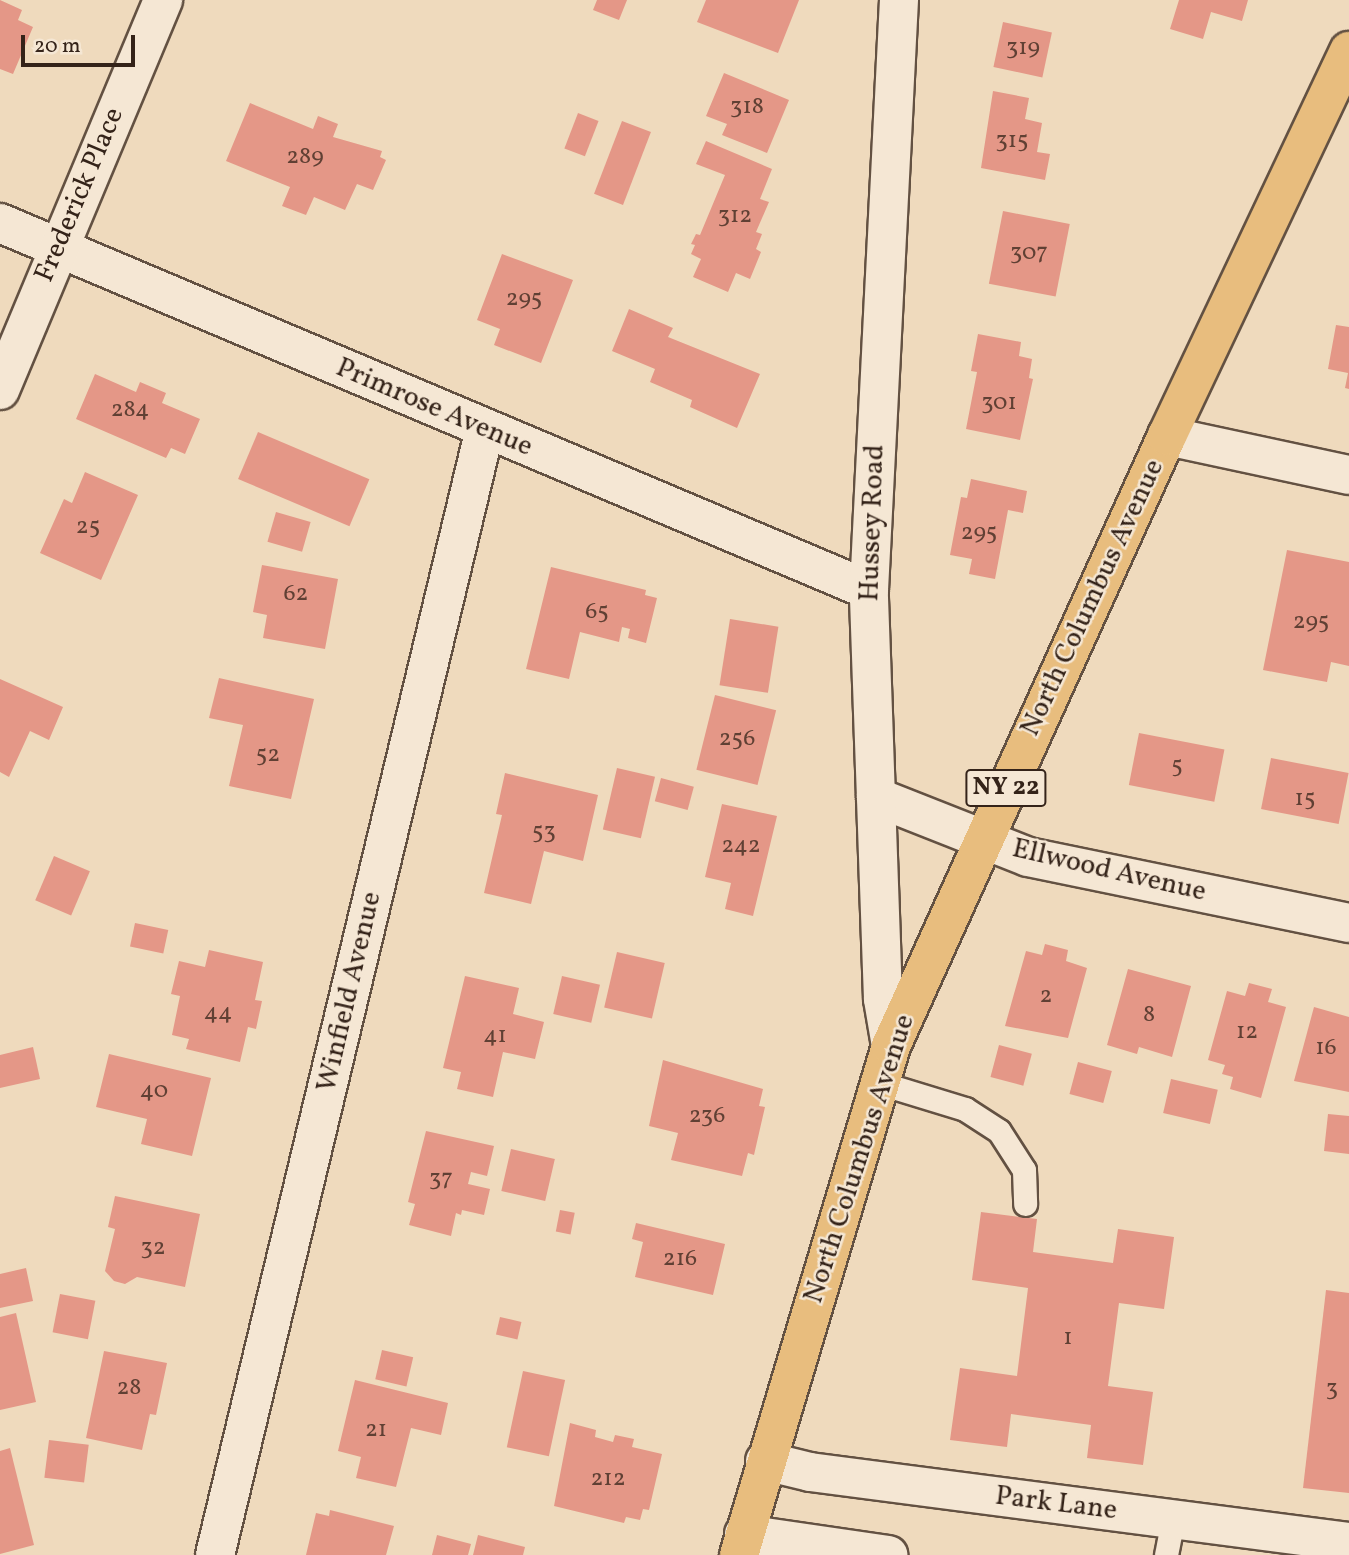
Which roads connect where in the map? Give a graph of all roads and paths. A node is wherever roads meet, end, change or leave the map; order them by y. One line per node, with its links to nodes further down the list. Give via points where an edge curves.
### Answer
1 (163, 0): 5 (street, Frederick Place)
2 (900, 0): 10 (street, Hussey Road)
3 (1349, 51): 8 (main road, North Columbus Avenue / NY 22)
4 (0, 223): 5 (street, Primrose Avenue)
5 (57, 247): 6 (street, Frederick Place); 7 (street, Primrose Avenue)
6 (0, 390)
7 (485, 429): 10 (street, Primrose Avenue); 21 (street, Winfield Avenue)
8 (1167, 436): 9 (street); 12 (main road, North Columbus Avenue / NY 22)
9 (1349, 475)
10 (869, 590): 11 (street, Hussey Road)
11 (876, 797): 12 (street, Ellwood Avenue); 14 (street, Hussey Road, via 883,999)
12 (983, 839): 13 (street, Ellwood Avenue, via 1028,857); 14 (main road, North Columbus Avenue / NY 22)
13 (1349, 923)
14 (891, 1046): 15 (main road, North Columbus Avenue / NY 22)
15 (880, 1083): 16 (lane, via 965,1109 999,1131 1024,1170); 17 (main road, North Columbus Avenue / NY 22)
16 (1025, 1204)
17 (765, 1461): 18 (street, Park Lane); 20 (main road, North Columbus Avenue / NY 22)
18 (1170, 1537): 19 (street, Park Lane)
19 (1349, 1542)
20 (741, 1545): 22 (street)
21 (215, 1555)
22 (888, 1555)

